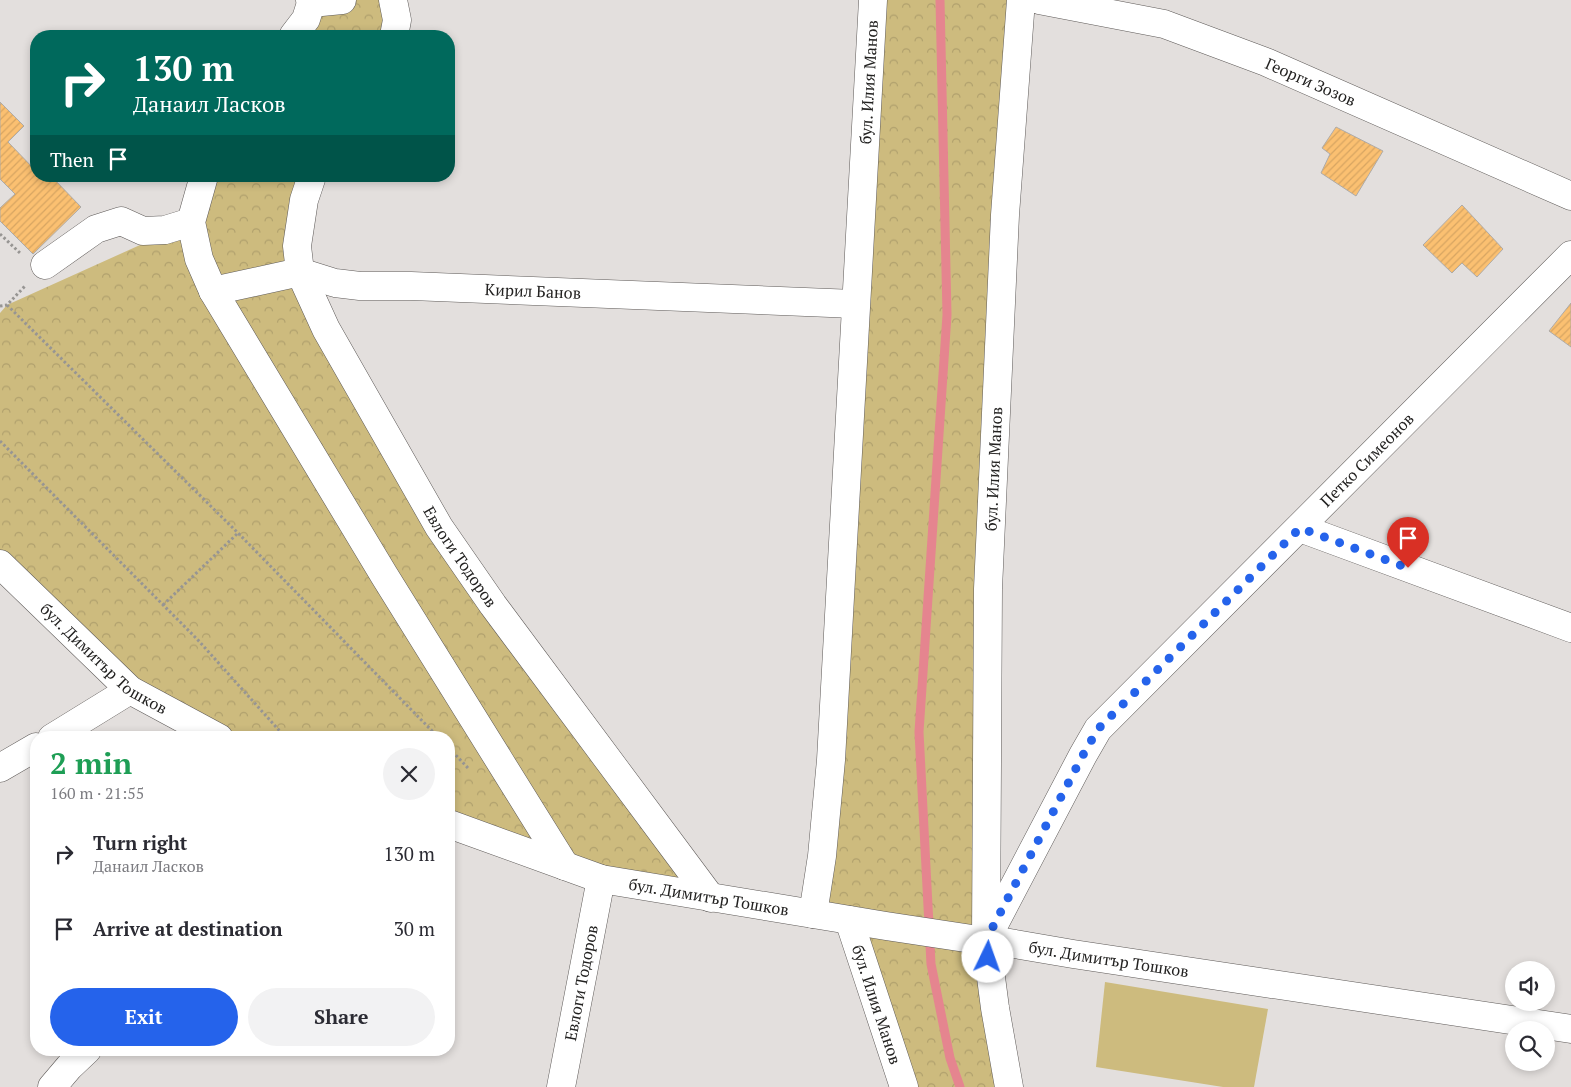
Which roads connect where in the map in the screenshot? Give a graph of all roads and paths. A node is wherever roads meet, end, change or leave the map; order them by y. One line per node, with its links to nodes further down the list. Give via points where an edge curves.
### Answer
1 (342, 0): 6 (street)
2 (393, 0): 8 (street, via 397,20)
3 (873, 0): 17 (street, бул. Илия Манов)
4 (1021, 0): 38 (street, бул. Илия Манов, via 1005,215 988,589)
5 (1039, 0): 11 (street, Георги Зозов, via 1164,24 1275,66)
6 (311, 1): 7 (street, via 306,19)
7 (298, 30)
8 (395, 30)
9 (202, 182): 12 (street)
10 (310, 182): 15 (street, Евлоги Тодоров, via 297,246)
11 (1571, 196)
12 (191, 222): 14 (street, via 165,230 143,231 121,221 96,229); 16 (street, via 199,259)
13 (1571, 255): 20 (street, Петко Симеонов)
14 (45, 265)
15 (300, 272): 16 (street, Кирил Банов); 17 (street, Кирил Банов, via 335,283 360,286); 35 (street, Евлоги Тодоров, via 326,329 439,527 493,605)
16 (213, 291): 33 (street, via 379,567)
17 (855, 304): 36 (street, бул. Илия Манов, via 830,760 822,856)
18 (0, 306): 21 (path, via 7,305)
19 (0, 441): 23 (path)
20 (1300, 528): 24 (street); 38 (street, Петко Симеонов, via 1098,729)
21 (238, 533): 23 (path); 29 (path)
22 (0, 564): 25 (street, бул. Димитър Тошков)
23 (163, 605): 28 (path)
24 (1571, 628)
25 (130, 690): 26 (street); 27 (street, бул. Димитър Тошков)
26 (63, 731)
27 (206, 731)
28 (280, 731)
29 (432, 731)
30 (30, 750): 31 (street)
31 (0, 768)
32 (455, 826): 33 (street, бул. Димитър Тошков)
33 (565, 866): 34 (street, бул. Димитър Тошков)
34 (602, 879): 35 (street, бул. Димитър Тошков); 42 (street, Евлоги Тодоров)
35 (711, 898): 36 (street, бул. Димитър Тошков)
36 (813, 914): 37 (street, бул. Димитър Тошков)
37 (849, 920): 38 (street, бул. Димитър Тошков); 43 (street, бул. Илия Манов)
38 (979, 939): 39 (street, бул. Димитър Тошков); 44 (street, бул. Илия Манов)
39 (1571, 1029)
40 (81, 1056): 41 (street)
41 (52, 1087)
42 (561, 1087)
43 (904, 1087)
44 (1009, 1087)

